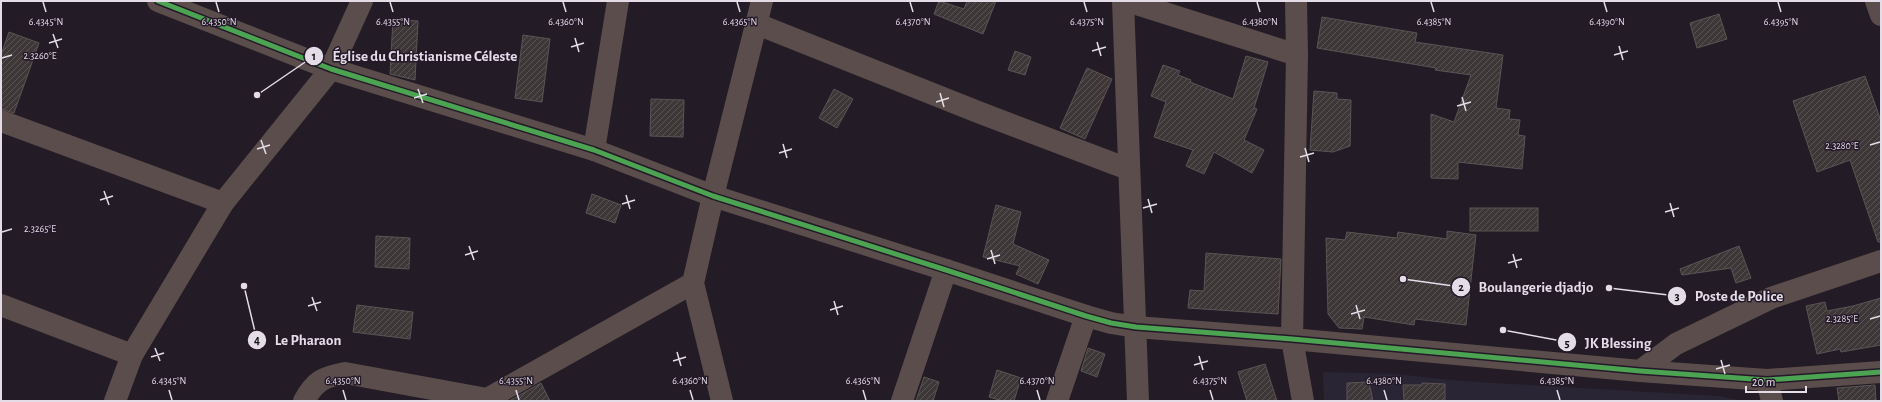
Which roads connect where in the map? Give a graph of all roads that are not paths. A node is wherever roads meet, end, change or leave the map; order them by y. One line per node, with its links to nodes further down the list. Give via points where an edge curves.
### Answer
1 (158, 1): 12 (street)
2 (362, 1): 12 (street)
3 (618, 1): 14 (street)
4 (762, 1): 10 (street)
5 (1123, 1): 15 (street)
6 (1127, 1): 11 (street)
7 (1296, 1): 11 (street)
8 (1876, 1): 9 (street)
9 (1881, 15)
10 (757, 24): 15 (street); 16 (street)
11 (1298, 55): 24 (street)
12 (331, 69): 14 (street); 17 (street)
13 (1, 121): 17 (street)
14 (594, 150): 16 (street)
15 (1128, 169): 23 (street)
16 (713, 196): 19 (street); 20 (street)
17 (223, 203): 25 (street)
18 (1881, 261): 26 (street, via 1771,298 1676,344)
19 (946, 270): 22 (street); 33 (street)
20 (694, 283): 29 (street); 32 (street)
21 (1, 305): 25 (street)
22 (1086, 316): 23 (street); 34 (street)
23 (1136, 327): 24 (street); 35 (street)
24 (1292, 339): 26 (street); 36 (street)
25 (132, 355): 30 (street)
26 (1640, 371): 28 (street)
27 (1881, 372): 28 (street)
28 (1767, 380): 37 (street)
29 (487, 400): 31 (street, via 344,373 326,376 311,389)
30 (115, 401)
31 (304, 401)
32 (722, 401)
33 (902, 401)
34 (1057, 401)
35 (1138, 401)
36 (1303, 401)
37 (1772, 401)

